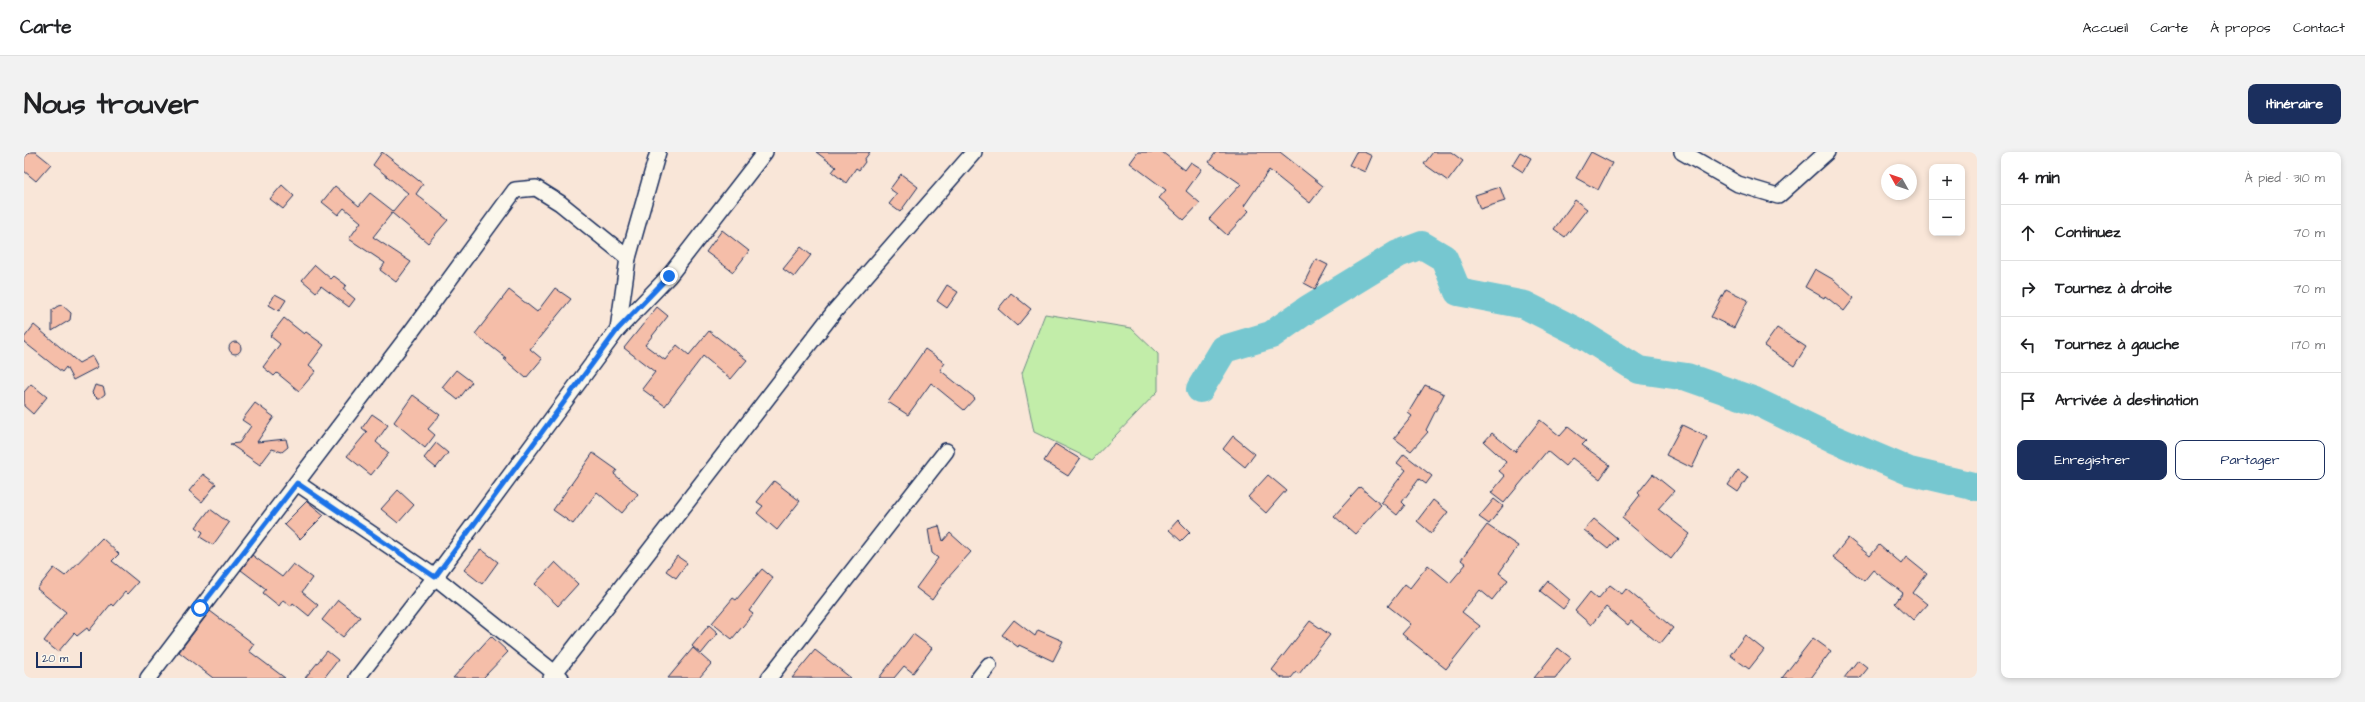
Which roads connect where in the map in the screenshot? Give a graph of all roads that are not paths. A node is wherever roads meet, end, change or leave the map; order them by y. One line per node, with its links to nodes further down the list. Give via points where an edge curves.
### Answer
1 (658, 152): 6 (street)
2 (766, 152): 7 (street, via 669,276)
3 (974, 152): 12 (street, via 834,312)
4 (1682, 152): 5 (street, via 1738,184 1778,196)
5 (1827, 152)
6 (628, 258): 7 (street); 9 (street, via 560,203 536,188 515,190)
7 (618, 329): 10 (street)
8 (946, 451): 15 (street)
9 (297, 483): 10 (street); 13 (street)
10 (435, 577): 12 (street); 14 (street)
11 (989, 665): 16 (street)
12 (555, 677)
13 (148, 678)
14 (357, 678)
15 (769, 678)
16 (979, 678)

